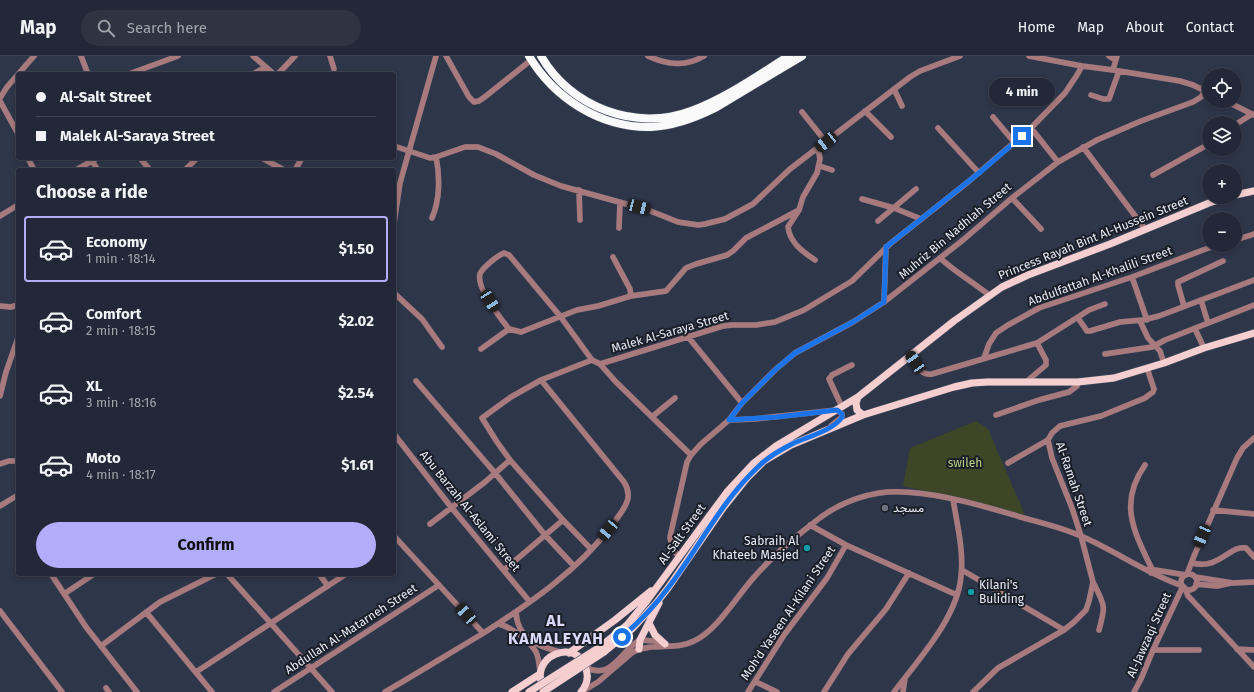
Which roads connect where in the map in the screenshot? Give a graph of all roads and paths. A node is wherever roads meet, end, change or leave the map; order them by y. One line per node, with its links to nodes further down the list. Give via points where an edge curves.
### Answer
1 (34, 56): 24 (street)
2 (81, 56): 25 (street)
3 (177, 56): 26 (street)
4 (253, 56): 20 (street)
5 (294, 56): 29 (street)
6 (330, 56): 21 (street)
7 (436, 56): 53 (street)
8 (446, 56): 17 (street, via 474,102 486,96)
9 (541, 56): 12 (highway, via 557,79 587,102 613,112 648,118 677,115 706,105)
10 (648, 56): 11 (street, via 658,61 680,64)
11 (704, 56)
12 (789, 56)
13 (802, 56): 17 (highway, via 703,114 685,121 651,127 628,126 579,108 549,84)
14 (960, 56): 31 (street, via 920,71)
15 (1029, 56): 19 (street)
16 (1109, 56): 18 (street)
17 (530, 58)
18 (1116, 58): 22 (street)
19 (1082, 66): 22 (street); 44 (street, Malek Al-Saraya Street, via 1065,93)
20 (266, 67): 27 (street); 28 (street)
21 (334, 69)
22 (1112, 70): 23 (street)
23 (1119, 71): 32 (street, via 1189,83); 33 (street, via 1109,99)
24 (20, 72)
25 (87, 72)
26 (134, 72)
27 (256, 72)
28 (272, 72)
29 (280, 72)
30 (16, 77): 35 (street)
31 (894, 89): 36 (street); 38 (street)
32 (1202, 90)
33 (1091, 95)
34 (1202, 96): 50 (street, Muhriz Bin Nadhlah Street)
35 (0, 99): 45 (street)
36 (902, 106)
37 (1241, 108): 40 (street)
38 (865, 111): 46 (street); 47 (street)
39 (802, 112): 47 (street)
40 (1253, 114): 42 (street)
41 (993, 117): 48 (street)
42 (1242, 121)
43 (938, 128): 66 (street)
44 (1031, 128): 48 (street, Malek Al-Saraya Street); 59 (street)
45 (16, 129)
46 (891, 137)
47 (826, 142): 51 (street)
48 (1014, 142): 66 (street, Malek Al-Saraya Street)
49 (396, 147): 53 (street)
50 (1083, 147): 59 (street, Muhriz Bin Nadhlah Street); 87 (street)
51 (818, 148): 60 (street); 74 (street, via 790,169 753,204 720,221 698,225 678,222 648,210)
52 (1202, 148): 67 (street)
53 (409, 150): 54 (street, via 426,157); 78 (street)
54 (436, 157): 69 (street, via 465,147 478,147 496,154 534,176); 81 (street, via 438,190 436,209)
55 (92, 160): 61 (street)
56 (142, 160): 62 (street)
57 (195, 160): 63 (street)
58 (266, 160): 64 (street)
59 (1058, 162): 72 (street, Muhriz Bin Nadhlah Street)
60 (820, 166): 65 (street); 79 (street)
61 (79, 168)
62 (148, 168)
63 (187, 168)
64 (280, 168)
65 (832, 170)
66 (979, 173): 82 (street, Malek Al-Saraya Street)
67 (1153, 175)
68 (916, 189): 77 (street)
69 (579, 190): 74 (street); 83 (street)
70 (1254, 191): 71 (main road)
71 (1242, 194)
72 (1012, 198): 86 (street); 93 (street, Muhriz Bin Nadhlah Street)
73 (862, 199): 77 (street)
74 (620, 203): 85 (street)
75 (1208, 204): 87 (main road, Princess Rayah Bint Al-Hussein Street)
76 (16, 206): 80 (street)
77 (894, 208): 82 (street); 84 (street)
78 (396, 210)
79 (799, 210): 94 (street, via 788,227 790,236 794,243); 99 (street, via 746,238 727,255 686,268 666,291)
80 (0, 216)
81 (432, 218)
82 (921, 219): 90 (street, Malek Al-Saraya Street)
83 (580, 220)
84 (878, 221)
85 (619, 228)
86 (1041, 229)
87 (1145, 229): 98 (main road, Princess Rayah Bint Al-Hussein Street, via 1015,280)
88 (1254, 234): 89 (street)
89 (1242, 238)
90 (886, 247): 102 (street); 116 (street, Malek Al-Saraya Street, via 852,281 804,310 775,322 723,326)
91 (1202, 250): 96 (street, Abdulfattah Al-Khalili Street)
92 (613, 257): 99 (street, via 630,289)
93 (940, 258): 98 (street); 102 (street, Muhriz Bin Nadhlah Street)
94 (815, 260)
95 (1223, 261): 107 (street, via 1178,282)
96 (1132, 277): 110 (street); 125 (street, Abdulfattah Al-Khalili Street, via 1048,304 1017,320 996,333)
97 (1254, 280): 101 (street)
98 (989, 295): 124 (main road, Princess Rayah Bint Al-Hussein Street)
99 (631, 296): 108 (street)
100 (396, 297): 119 (street, via 422,319)
101 (1201, 300): 107 (street); 112 (street)
102 (884, 302): 138 (street, Muhriz Bin Nadhlah Street, via 795,353)
103 (1105, 304): 109 (street)
104 (16, 305): 106 (street)
105 (1254, 305): 112 (street)
106 (0, 306)
107 (1184, 306): 110 (street)
108 (560, 316): 113 (street, via 520,332); 113 (street, via 507,253 504,253 482,271 480,281 484,292); 126 (street)
109 (1078, 318): 111 (street, via 1087,331 1120,322); 117 (street)
110 (1147, 320): 111 (street)
111 (1140, 321): 118 (street, via 1146,335)
112 (1208, 323): 114 (street)
113 (509, 329): 122 (street)
114 (1195, 329): 118 (street); 121 (street)
115 (1254, 333): 121 (main road, Al-Salt Street)
116 (689, 338): 127 (street, Malek Al-Saraya Street); 138 (street)
117 (1038, 343): 125 (street); 133 (street, via 1046,365)
118 (1155, 346): 123 (street); 128 (street, via 1160,351)
119 (442, 347)
120 (16, 348): 135 (street)
121 (1204, 348): 128 (main road, Al-Salt Street)
122 (481, 349)
123 (1105, 354)
124 (909, 355): 125 (street, via 920,370 929,375); 136 (main road, Princess Rayah Bint Al-Hussein Street)
125 (984, 358)
126 (592, 360): 127 (street); 131 (street)
127 (600, 364): 142 (street)
128 (1164, 364): 130 (main road, Al-Salt Street)
129 (852, 365): 139 (street, via 829,379)
130 (1147, 368): 134 (main road, Al-Salt Street, via 1114,378); 147 (street, Al-Ramah Street, via 1154,389 1151,394 1101,416 1060,426)
131 (541, 380): 149 (street, via 482,418); 168 (street, via 628,491 628,499 622,510)
132 (416, 381): 154 (street)
133 (1026, 382): 134 (main road, Al-Salt Street); 140 (main road, Al-Salt Street, via 983,382 954,387)
134 (1078, 382): 141 (street, via 1069,392)
135 (0, 396)
136 (858, 397): 139 (main road, Al-Salt Street); 140 (main road, via 856,410)
137 (675, 398): 142 (street)
138 (742, 403): 143 (street, Muhriz Bin Nadhlah Street)
139 (840, 408): 143 (street); 144 (street, via 842,417); 169 (main road, Al-Salt Street, via 776,446 754,463 727,492)
140 (863, 415): 144 (main road, Al-Salt Street)
141 (996, 415)
142 (653, 416): 148 (street)
143 (729, 420): 148 (street, Muhriz Bin Nadhlah Street)
144 (830, 428): 193 (main road, Al-Salt Street, via 791,444 758,466 723,508)
145 (396, 437): 158 (street, Abu Barzah Al-Aslami Street)
146 (1254, 438): 159 (street, via 1240,453)
147 (1048, 440): 151 (street); 165 (street, Al-Ramah Street)
148 (691, 454): 169 (street, Muhriz Bin Nadhlah Street, via 670,537 672,548)
149 (510, 460): 154 (street); 161 (street)
150 (16, 461): 152 (street)
151 (1008, 463)
152 (0, 464)
153 (1145, 465): 175 (street, via 1135,484 1130,512 1137,539)
154 (495, 473): 158 (street); 164 (street)
155 (16, 496): 157 (street)
156 (953, 499): 163 (street, via 913,492 879,493 849,501); 165 (street, via 1020,516); 174 (street)
157 (0, 506)
158 (451, 508): 162 (street); 173 (street, Abu Barzah Al-Aslami Street)
159 (1213, 510): 160 (street); 171 (street)
160 (1254, 514)
161 (563, 520): 164 (street); 168 (street)
162 (430, 524)
163 (810, 525): 167 (street); 208 (street, via 757,574 704,635 686,644)
164 (545, 535): 172 (street); 173 (street)
165 (1080, 536): 175 (street); 185 (street, Al-Ramah Street)
166 (396, 540): 189 (street)
167 (846, 545): 176 (street); 224 (street, Moh'd Yaseen Al-Kilani Street, via 827,578 774,649)
168 (591, 549): 172 (street)
169 (679, 557): 190 (main road, Al-Salt Street)
170 (1254, 558): 171 (street, via 1246,548 1242,548 1216,562)
171 (1192, 563): 177 (street); 184 (street)
172 (574, 566): 196 (street)
173 (504, 570): 196 (street, Abu Barzah Al-Aslami Street)
174 (962, 570): 195 (street); 203 (street)
175 (1152, 571): 177 (street); 192 (street)
176 (909, 573): 195 (street); 237 (street, via 886,609 848,654)
177 (1187, 574): 184 (street); 192 (street, via 1182,580)
178 (52, 576): 194 (street)
179 (91, 576): 194 (street)
180 (212, 576): 198 (street, via 170,596)
181 (229, 576): 201 (street)
182 (320, 576): 191 (street)
183 (343, 576): 191 (street)
184 (1194, 576): 187 (street); 188 (street)
185 (1093, 582): 203 (street, via 1086,610); 204 (street, Al-Ramah Street, via 1104,605)
186 (1254, 582): 187 (street)
187 (1233, 583): 188 (street, via 1217,586)
188 (1196, 584): 192 (street, via 1192,589)
189 (439, 585): 205 (street); 220 (street, Abdullah Al-Matarneh Street)
190 (659, 585): 212 (main road, Al-Salt Street); 217 (main road)
191 (328, 586): 201 (street)
192 (1184, 587): 211 (street, via 1190,598); 213 (street, Al-Jawzaqi Street)
193 (668, 588): 200 (main road); 212 (main road, Al-Salt Street, via 633,628)
194 (64, 594): 209 (street)
195 (957, 595): 223 (street, via 944,625)
196 (530, 602): 199 (street)
197 (0, 611): 226 (street)
198 (146, 612): 209 (street); 221 (street)
199 (516, 612): 202 (street); 206 (street)
200 (649, 623): 207 (main road); 208 (main road, via 655,635)
201 (271, 624): 220 (street); 221 (street)
202 (499, 624): 205 (street); 206 (street)
203 (1064, 630): 240 (street, via 998,668)
204 (1099, 630)
205 (483, 633): 231 (street)
206 (524, 638): 216 (street); 222 (street, via 536,652)
207 (640, 640): 208 (street); 210 (main road); 218 (street, via 604,670 592,670)
208 (667, 645): 210 (street)
209 (101, 646): 227 (street)
210 (639, 649): 225 (street, via 598,682)
211 (1237, 649): 215 (street); 219 (street)
212 (602, 650): 233 (main road, Al-Salt Street, bridge); 234 (main road, Al-Salt Street, bridge)
213 (1153, 650): 214 (street); 241 (street, Al-Jawzaqi Street)
214 (1200, 650)
215 (1254, 650)
216 (560, 652): 217 (main road); 222 (main road, via 549,657)
217 (569, 652): 218 (main road, via 576,655)
218 (586, 666): 225 (main road, via 587,679)
219 (1254, 667)
220 (311, 668): 229 (street, Abdullah Al-Matarneh Street); 230 (street)
221 (196, 672): 228 (street)
222 (540, 673): 232 (main road); 234 (main road, via 540,681)
223 (905, 678): 238 (street); 239 (street)
224 (756, 682): 235 (street, Moh'd Yaseen Al-Kilani Street); 236 (street)
225 (582, 691)
226 (62, 692)
227 (137, 692)
228 (212, 692)
229 (274, 692)
230 (332, 692)
231 (385, 692)
232 (512, 692)
233 (530, 692)
234 (545, 692)
235 (748, 692)
236 (777, 692)
237 (824, 692)
238 (894, 692)
239 (903, 692)
240 (973, 692)
241 (1134, 692)

